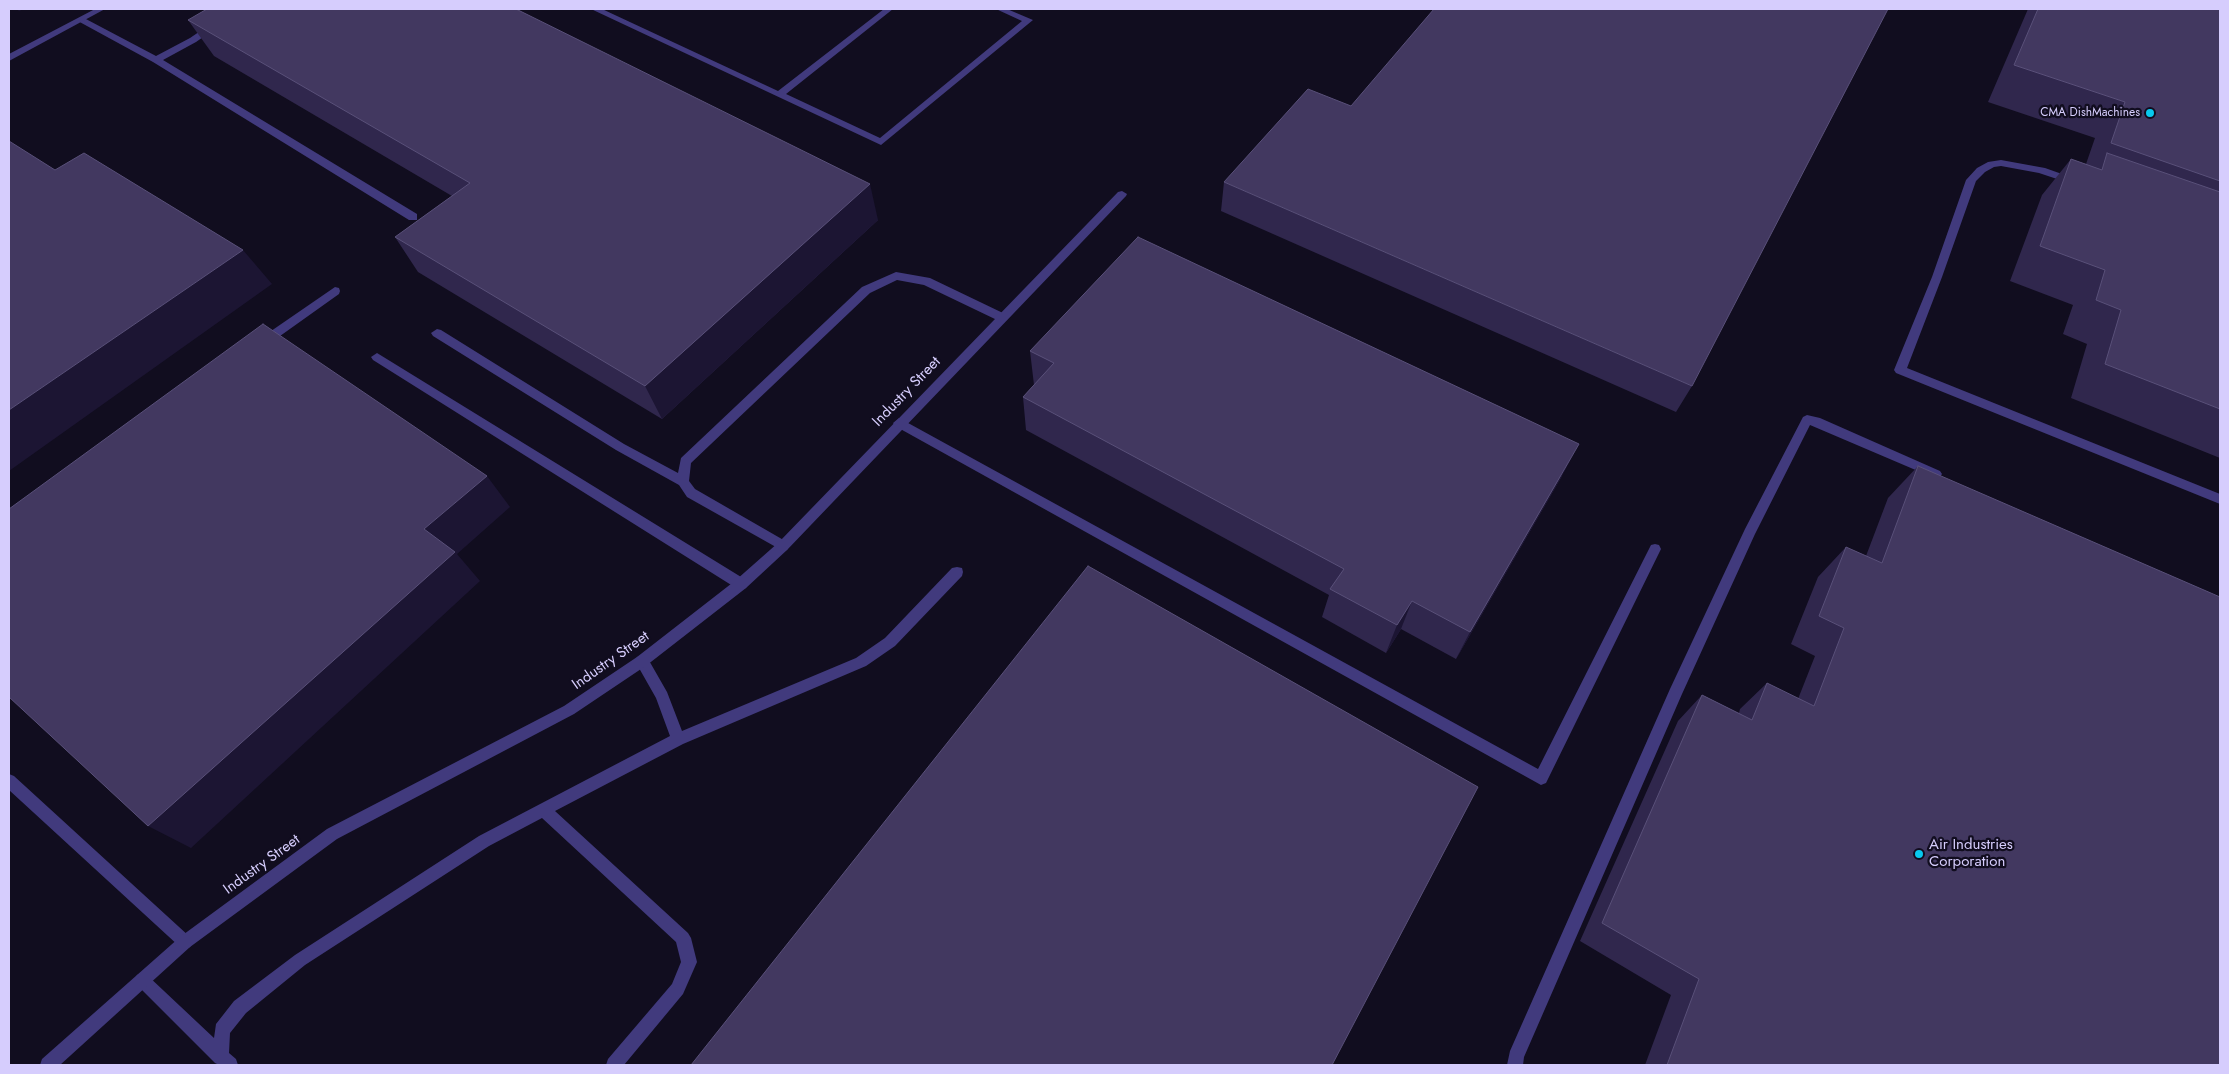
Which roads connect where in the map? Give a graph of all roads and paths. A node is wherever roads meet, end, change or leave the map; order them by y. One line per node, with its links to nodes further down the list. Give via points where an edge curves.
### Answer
1 (101, 9): 6 (street)
2 (240, 9): 8 (street)
3 (595, 9): 9 (street)
4 (889, 9): 9 (street)
5 (1000, 9): 9 (street, via 1028,20 881,142)
6 (81, 20): 7 (street); 8 (street)
7 (9, 58)
8 (156, 60): 12 (street)
9 (780, 94)
10 (2086, 186): 21 (street, via 2016,164 1992,164 1980,170 1971,180 1900,370)
11 (1122, 194): 14 (street, Industry Street)
12 (413, 217)
13 (335, 291): 16 (street)
14 (1002, 317): 18 (street, Industry Street); 20 (street, via 926,281 896,276 866,290 685,461)
15 (437, 333): 20 (street)
16 (254, 349)
17 (377, 357): 25 (street)
18 (899, 423): 22 (street, Industry Street); 23 (street, via 1541,778)
19 (1948, 479): 35 (street, via 1816,421 1807,420 1748,533 1679,684)
20 (682, 482): 22 (street, via 691,493)
21 (2220, 499)
22 (783, 546): 25 (street, Industry Street)
23 (1655, 549)
24 (957, 572): 27 (street, via 890,642 862,662)
25 (741, 584): 26 (street, Industry Street)
26 (642, 661): 27 (street, via 662,696); 30 (street, Industry Street, via 569,710 332,834)
27 (678, 739): 29 (street)
28 (9, 781): 30 (street)
29 (542, 810): 32 (street, via 484,840 300,960 240,1007 222,1030); 34 (street, via 683,938 689,962 678,989)
30 (184, 942): 31 (street, Industry Street)
31 (142, 980): 32 (street); 33 (street, Industry Street)
32 (225, 1061)
33 (48, 1065)
34 (614, 1065)
35 (1515, 1065)

